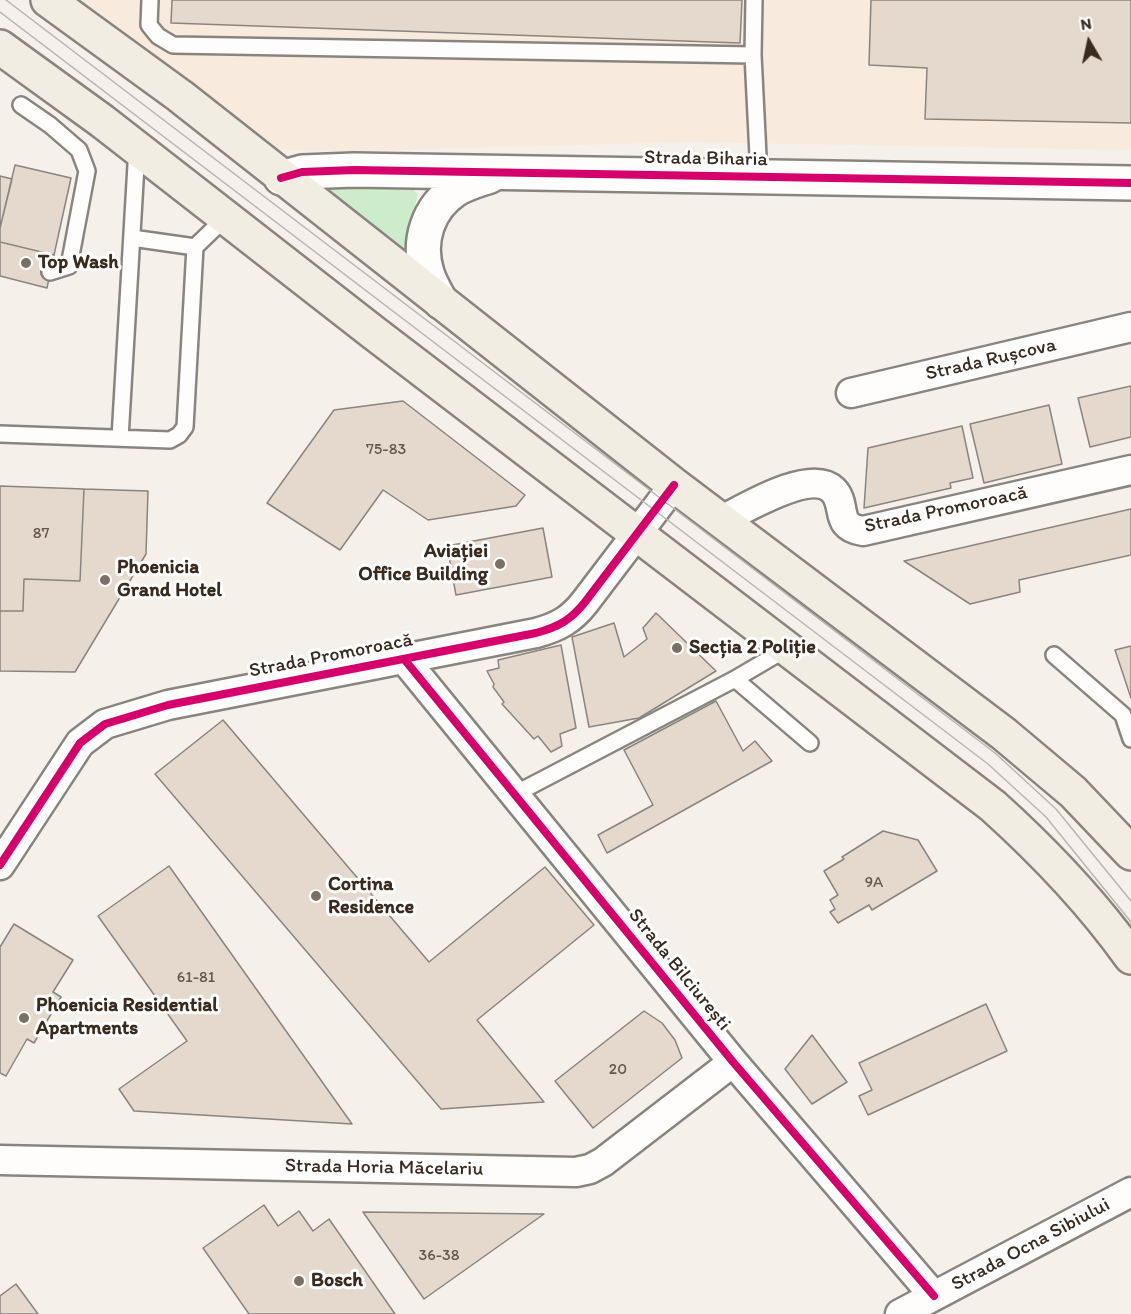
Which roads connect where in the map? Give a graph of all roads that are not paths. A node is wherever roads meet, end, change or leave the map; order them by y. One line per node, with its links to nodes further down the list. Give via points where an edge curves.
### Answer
1 (48, 0): 10 (main road, via 180,96)
2 (150, 0): 5 (lane, via 149,25 173,45)
3 (754, 0): 5 (lane)
4 (0, 47): 7 (main road)
5 (753, 55): 9 (lane)
6 (21, 105): 15 (lane, via 79,150 87,171 69,266)
7 (136, 148): 12 (main road); 13 (lane)
8 (503, 172): 9 (street, Strada Biharia); 10 (street, Strada Biharia, via 325,170); 16 (street, Strada Biharia, via 456,189 433,212 424,238 424,260)
9 (759, 176): 11 (street, Strada Biharia)
10 (281, 178): 16 (main road)
11 (1131, 183)
12 (225, 218): 14 (lane); 24 (main road)
13 (132, 238): 14 (lane); 20 (lane)
14 (195, 247): 20 (lane, via 185,427 170,440)
15 (51, 272)
16 (441, 302): 22 (main road)
17 (1131, 327): 18 (street, Strada Rușcova)
18 (851, 393)
19 (0, 434): 20 (lane)
20 (120, 438)
21 (1131, 470): 23 (street, Strada Promoroacă, via 863,531 853,530 847,524 832,489 816,484 777,493)
22 (674, 484): 23 (main road); 24 (street, Strada Promoroacă)
23 (722, 520): 32 (main road, via 1004,734 1073,792)
24 (635, 534): 25 (main road); 27 (street, Strada Promoroacă, via 575,615 563,624)
25 (786, 649): 28 (lane); 34 (main road, via 985,799 1025,834 1071,882)
26 (1054, 655): 29 (lane, via 1123,715)
27 (404, 659): 31 (street, Strada Bilciurești); 33 (street, Strada Promoroacă, via 168,705 105,724 80,743)
28 (735, 679): 30 (lane); 31 (lane)
29 (1131, 739)
30 (810, 743)
31 (514, 794): 35 (street, Strada Bilciurești)
32 (1131, 853)
33 (0, 865)
34 (1131, 957)
35 (733, 1062): 36 (street, Strada Horia Măcelariu, via 603,1162 576,1172); 38 (street, Strada Bilciurești)
36 (0, 1160)
37 (1131, 1192): 38 (street, Strada Ocna Sibiului)
38 (934, 1296): 39 (street, Strada Ocna Sibiului)
39 (900, 1314)

